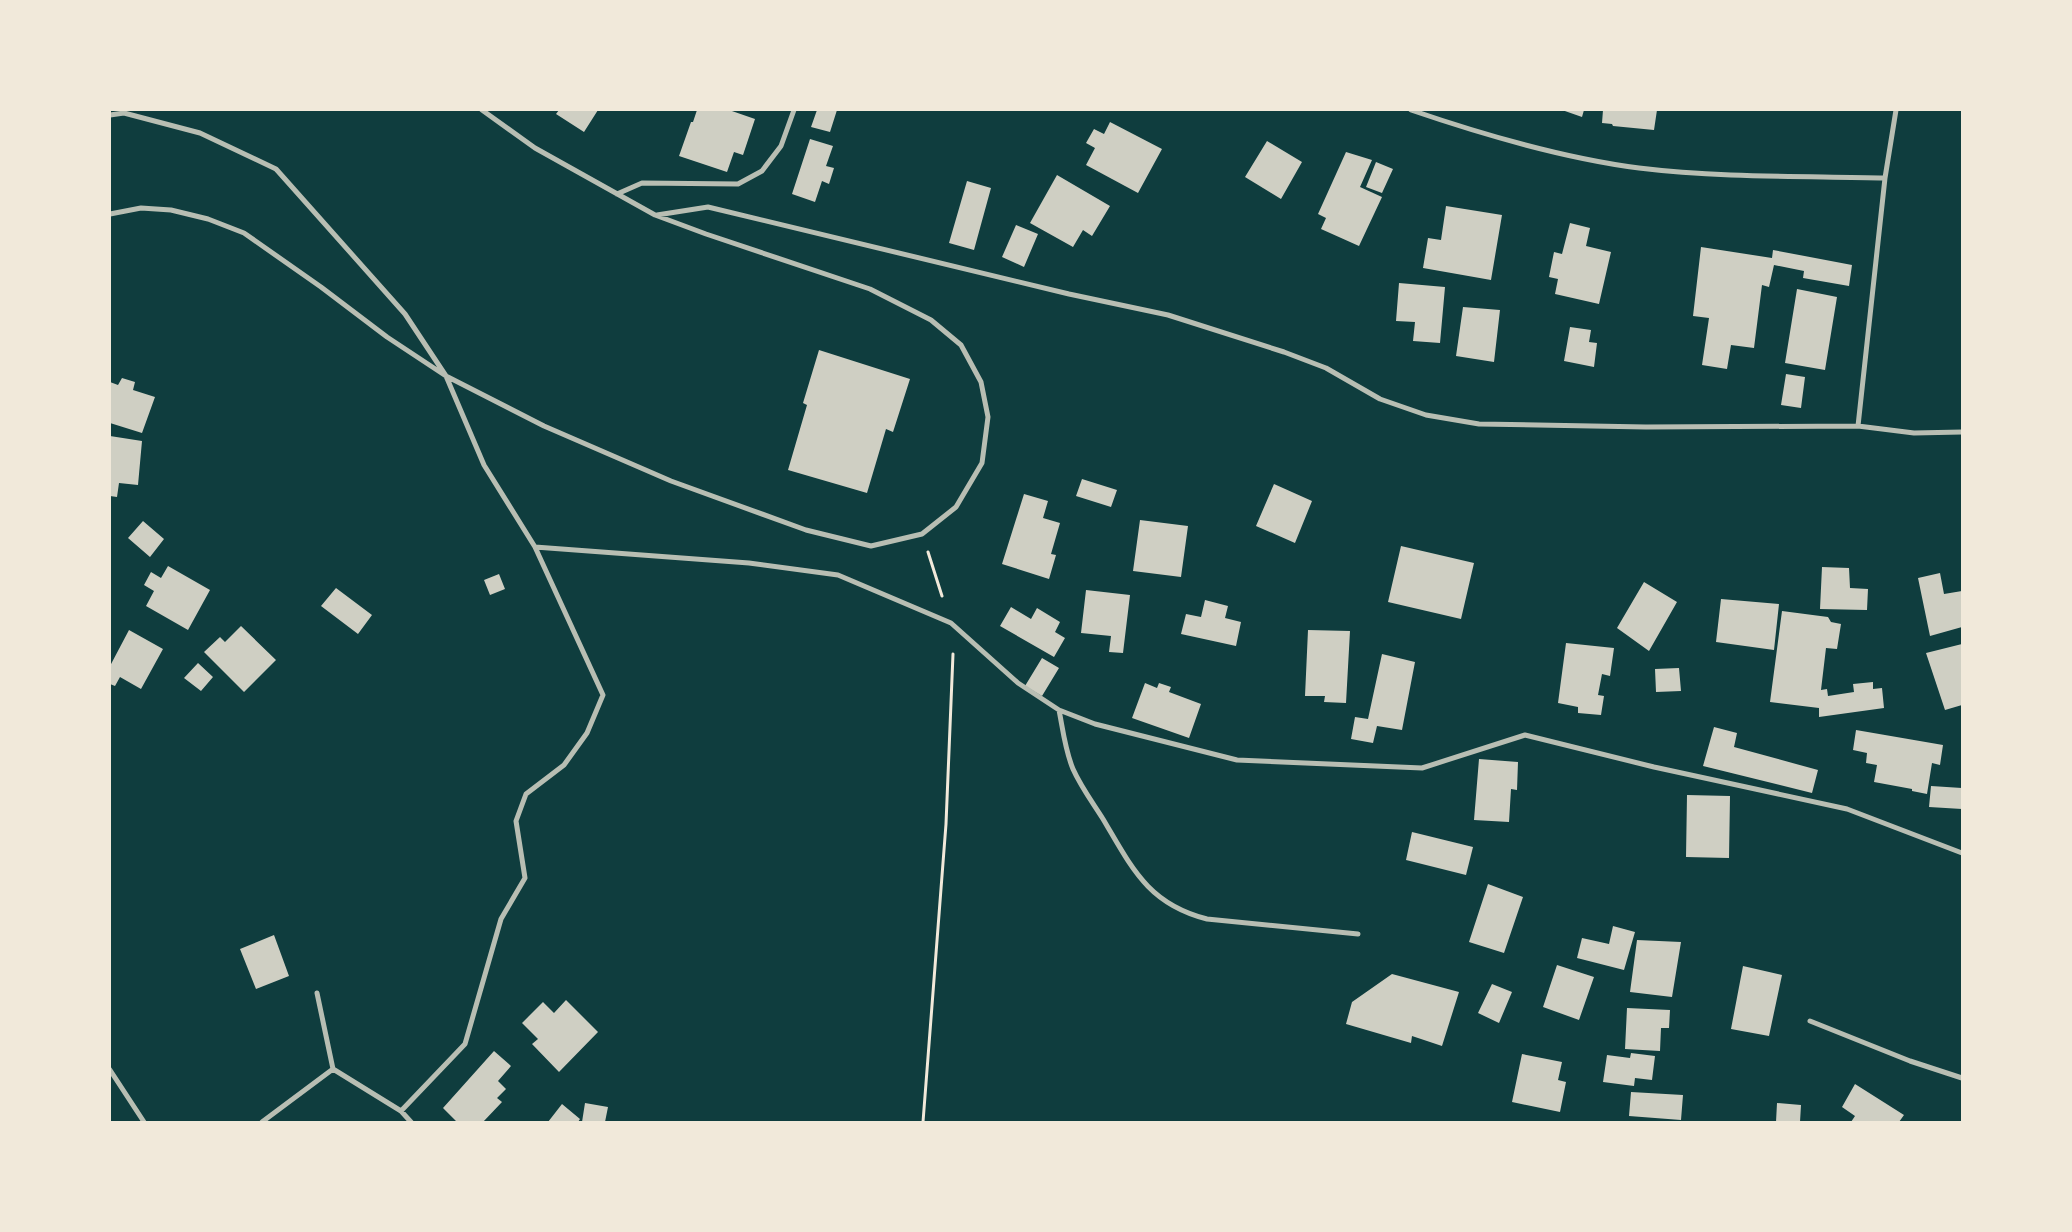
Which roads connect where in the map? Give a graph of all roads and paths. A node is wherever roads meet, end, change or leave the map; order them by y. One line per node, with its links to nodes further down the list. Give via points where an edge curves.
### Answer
1 (482, 110): 7 (street, via 535,148)
2 (794, 110): 7 (street, via 781,146 762,171 738,184 642,183)
3 (1411, 110): 6 (street, via 1554,152 1638,168 1720,175)
4 (1896, 110): 6 (street)
5 (110, 115): 10 (street, via 124,113 200,133 276,169 405,314)
6 (1885, 178): 11 (street)
7 (617, 194): 9 (street)
8 (110, 214): 10 (street, via 141,208 171,210 208,219 244,233 321,286 387,338)
9 (655, 215): 11 (street, via 708,207 1168,315 1309,361 1380,400 1426,415 1479,424); 13 (street, via 870,289 931,320 961,345 981,382 988,417 982,463 956,506)
10 (446, 376): 13 (street, via 544,426 671,481 806,530 871,546); 14 (street, via 484,465)
11 (1858, 426): 12 (street, via 1914,433)
12 (1962, 432)
13 (922, 534): 15 (path)
14 (535, 546): 15 (street, via 749,563 838,575); 24 (street, via 603,695 587,733 564,765 526,794 516,821 525,878 501,919 464,1044)
15 (951, 623): 16 (street, via 1018,683); 28 (path, via 954,651 946,824)
16 (1059, 710): 17 (street, via 1094,724 1236,760 1422,768 1525,735 1847,809); 18 (street, via 1074,771 1134,870 1147,887 1167,902 1186,914 1208,919)
17 (1962, 853)
18 (1358, 934)
19 (317, 993): 21 (street)
20 (1810, 1021): 23 (street)
21 (333, 1069): 24 (street); 26 (street)
22 (110, 1070): 25 (street)
23 (1962, 1078)
24 (401, 1111): 27 (street)
25 (144, 1122)
26 (262, 1122)
27 (411, 1122)
28 (923, 1122)

